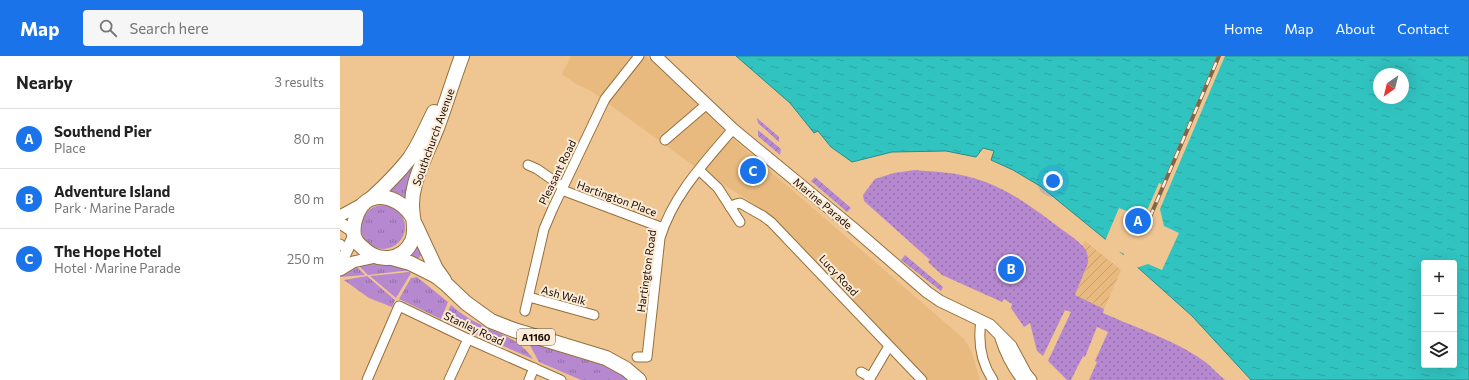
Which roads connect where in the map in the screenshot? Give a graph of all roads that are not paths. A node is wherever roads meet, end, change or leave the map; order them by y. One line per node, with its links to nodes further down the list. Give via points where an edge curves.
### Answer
1 (461, 56): 10 (main road, Southchurch Avenue / A1160, via 417,147 394,176); 13 (main road, Southchurch Avenue / A1160, via 416,182 412,204)
2 (639, 56): 9 (street, Pleasant Road, via 605,99)
3 (656, 56): 4 (street, Marine Parade)
4 (707, 104): 5 (street, Marine Parade); 6 (street)
5 (733, 129): 8 (street, Hartington Road); 26 (street, Marine Parade, via 927,292 940,301)
6 (665, 140)
7 (528, 165): 9 (street, Hartington Place)
8 (699, 170): 11 (street, via 718,188); 16 (street, Hartington Road, via 683,190)
9 (563, 189): 16 (street, Hartington Place); 23 (street, Pleasant Road, via 544,229)
10 (367, 201): 12 (street); 13 (main road, A1160, via 384,197 396,201 405,207); 17 (main road, Southchurch Avenue / A1160, via 358,212)
11 (730, 207): 14 (street); 29 (street, Lucy Road, via 740,203 771,222)
12 (340, 216)
13 (414, 221): 19 (main road, Southchurch Avenue / A1160, via 412,242 401,254); 22 (main road, A1160, via 436,269)
14 (740, 222)
15 (340, 224): 17 (street)
16 (663, 228): 30 (street, Hartington Road, via 647,357)
17 (354, 234): 18 (main road, via 362,248); 20 (street, Southchurch Avenue)
18 (376, 257): 19 (main road, A1160); 21 (street, via 353,262)
19 (392, 258): 22 (main road, A1160, via 423,269)
20 (340, 265)
21 (340, 270)
22 (446, 284): 33 (main road, A1160, via 466,303 492,321 606,358)
23 (529, 297): 24 (street, Pleasant Road); 25 (street, Ash Walk)
24 (525, 311)
25 (594, 315)
26 (981, 320): 27 (street, Marine Parade); 40 (street, via 980,345)
27 (1000, 335): 41 (street, via 1007,356); 42 (street, Marine Parade, via 1011,346)
28 (468, 339): 31 (street, Stanley Road); 35 (street, Stanley Road, via 399,306); 36 (street)
29 (889, 346): 34 (street); 39 (street, Lucy Road)
30 (637, 357)
31 (534, 368): 37 (street); 38 (street, Stanley Road)
32 (861, 372): 34 (street)
33 (636, 378)
34 (870, 379)
35 (367, 380)
36 (449, 380)
37 (529, 380)
38 (561, 380)
39 (922, 380)
40 (993, 380)
41 (1023, 380)
42 (1031, 380)

